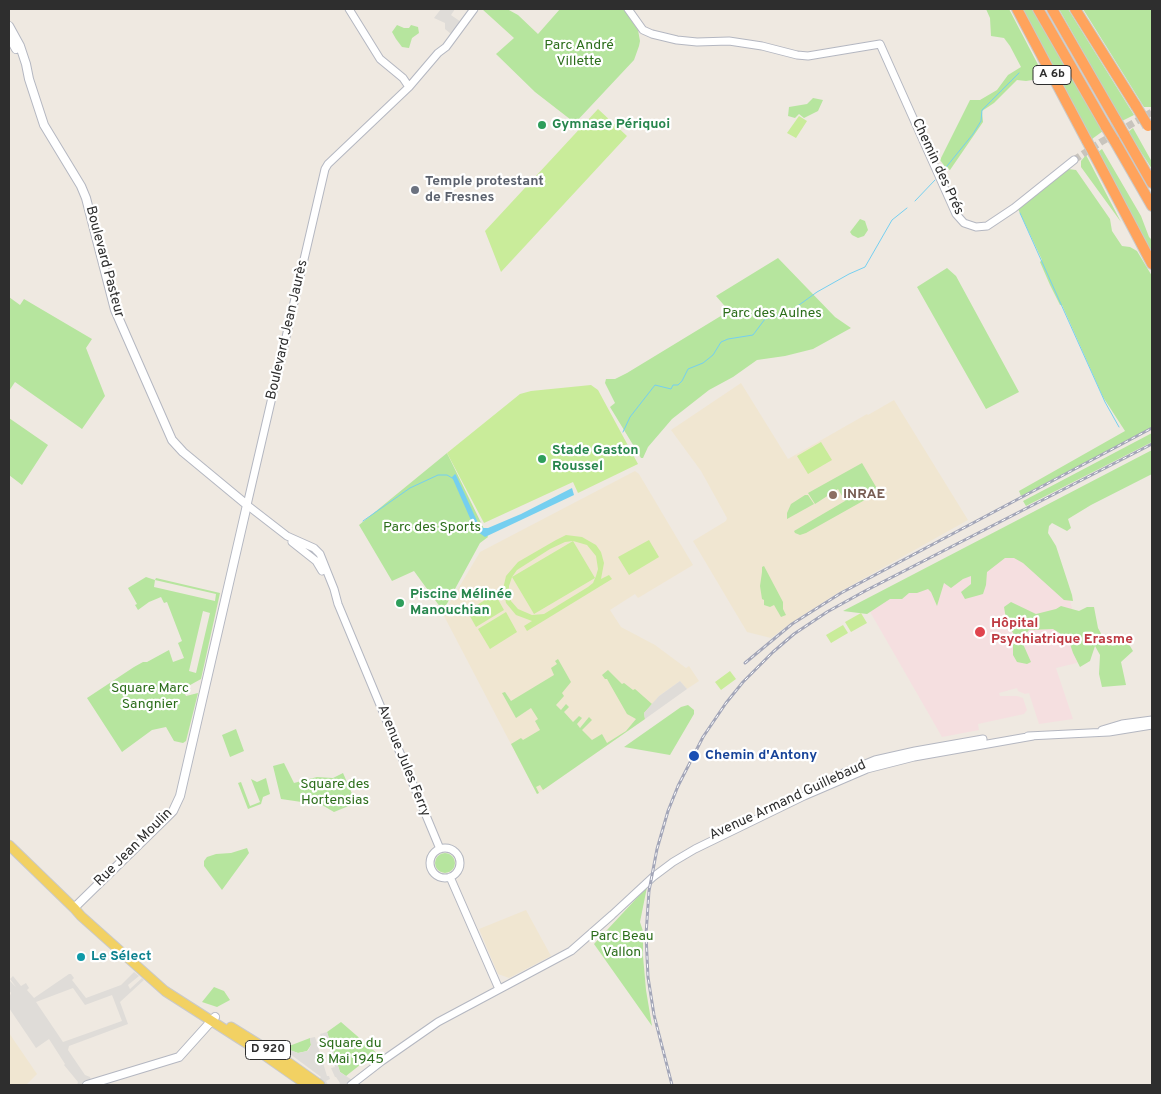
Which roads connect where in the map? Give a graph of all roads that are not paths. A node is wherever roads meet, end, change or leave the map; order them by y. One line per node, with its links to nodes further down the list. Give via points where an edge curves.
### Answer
1 (349, 9): 10 (street, via 380,60)
2 (474, 9): 10 (street, Boulevard Jean Jaurès, via 446,47)
3 (628, 9): 12 (street, Chemin des Prés, via 643,30 667,38 737,42 808,56 880,44 956,214 964,223 976,228 987,226 1014,208)
4 (1017, 9): 15 (highway, A 6b, bridge)
5 (1038, 9): 14 (highway, bridge)
6 (1052, 9): 13 (highway, bridge)
7 (1075, 9): 11 (highway, bridge)
8 (9, 26): 9 (main road, Boulevard Pasteur)
9 (11, 33): 16 (main road, Boulevard Pasteur, via 26,64 44,125 86,198 115,310 172,440)
10 (409, 87): 16 (street, Boulevard Jean Jaurès, via 325,169)
11 (1150, 129)
12 (1074, 160)
13 (1152, 183)
14 (1152, 206)
15 (1152, 264)
16 (247, 505): 17 (main road, Boulevard Jean Jaurès); 23 (street, Avenue Jules Ferry, via 287,536 318,552)
17 (223, 606): 25 (main road, Rue Jean Moulin, via 177,802 166,818)
18 (1152, 720): 20 (street, via 1122,724)
19 (1152, 726): 20 (street)
20 (1098, 732): 21 (street)
21 (1033, 736): 26 (street, Avenue Armand Guillebaud, via 880,764 841,779 673,862); 26 (street, Avenue Armand Guillebaud, via 993,738 916,750 848,770 670,859 630,891)
22 (9, 845): 25 (main road, D 920)
23 (440, 849): 24 (street, via 430,860 431,869 441,878); 24 (street, via 455,851 460,860 459,869)
24 (450, 878): 27 (street)
25 (74, 908): 28 (main road, D 920, via 165,991)
26 (599, 926): 27 (street, Avenue Armand Guillebaud, via 565,955)
27 (499, 989): 32 (street, Avenue Armand Guillebaud, via 423,1032)
28 (213, 1019): 29 (main road, via 179,1057); 30 (main road, D 920); 31 (main road, D 920)
29 (86, 1085)
30 (307, 1085)
31 (320, 1085)
32 (351, 1085)

